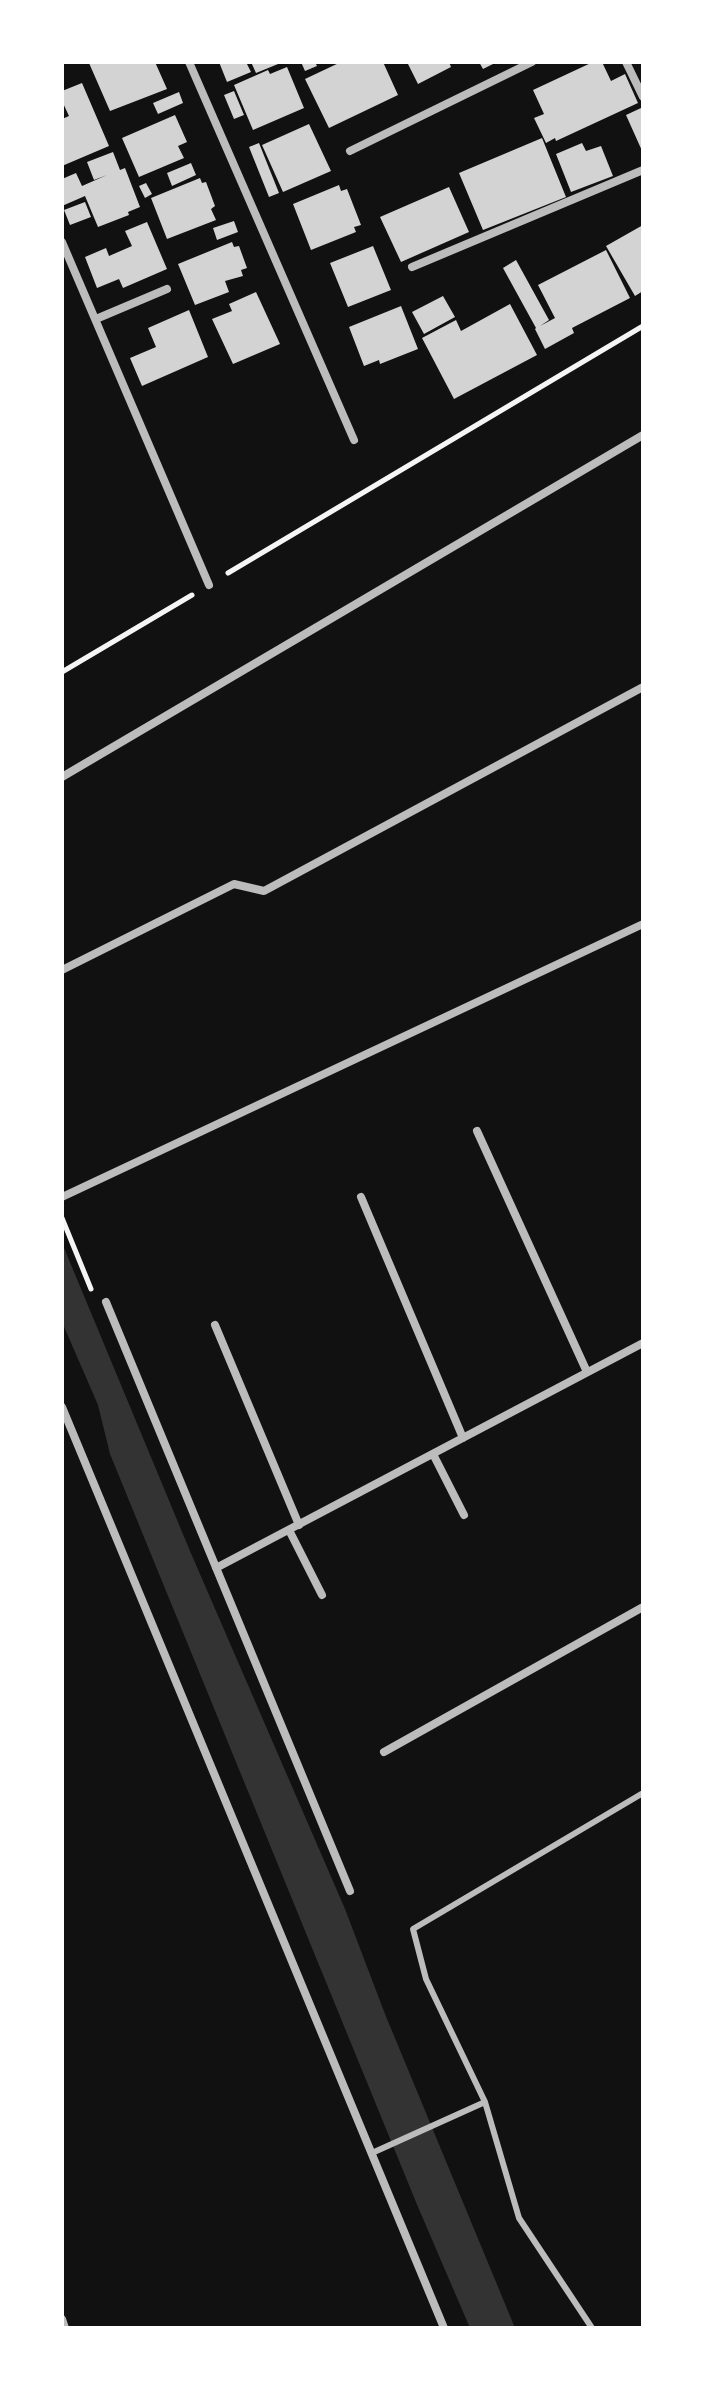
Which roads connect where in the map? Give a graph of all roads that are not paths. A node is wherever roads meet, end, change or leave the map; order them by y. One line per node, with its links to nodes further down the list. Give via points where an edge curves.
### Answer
1 (189, 62): 12 (street)
2 (532, 62): 5 (street)
3 (626, 62): 4 (street)
4 (643, 97)
5 (350, 151)
6 (643, 170): 8 (street)
7 (62, 242): 10 (street)
8 (412, 267)
9 (167, 289): 10 (street)
10 (96, 319): 13 (street)
11 (643, 435): 15 (street)
12 (354, 440)
13 (209, 585)
14 (643, 687): 17 (street, via 264,891 234,884)
15 (62, 777)
16 (643, 924): 19 (street)
17 (62, 970)
18 (477, 1131): 24 (street)
19 (62, 1197)
20 (361, 1197): 26 (street)
21 (106, 1302): 31 (street)
22 (215, 1325): 29 (street)
23 (643, 1343): 24 (street)
24 (587, 1372): 26 (street)
25 (62, 1407): 38 (street)
26 (463, 1438): 27 (street)
27 (433, 1454): 28 (street); 29 (street)
28 (464, 1515)
29 (299, 1525): 30 (street)
30 (289, 1530): 31 (street); 32 (street)
31 (216, 1568): 36 (street)
32 (322, 1595)
33 (643, 1607): 34 (street)
34 (384, 1752)
35 (643, 1793): 37 (lane, via 413,1929 426,1979)
36 (350, 1891)
37 (485, 2102): 38 (lane); 42 (lane, via 519,2218)
38 (372, 2153): 41 (street)
39 (62, 2319): 40 (street)
40 (65, 2328)
41 (444, 2328)
42 (592, 2328)

